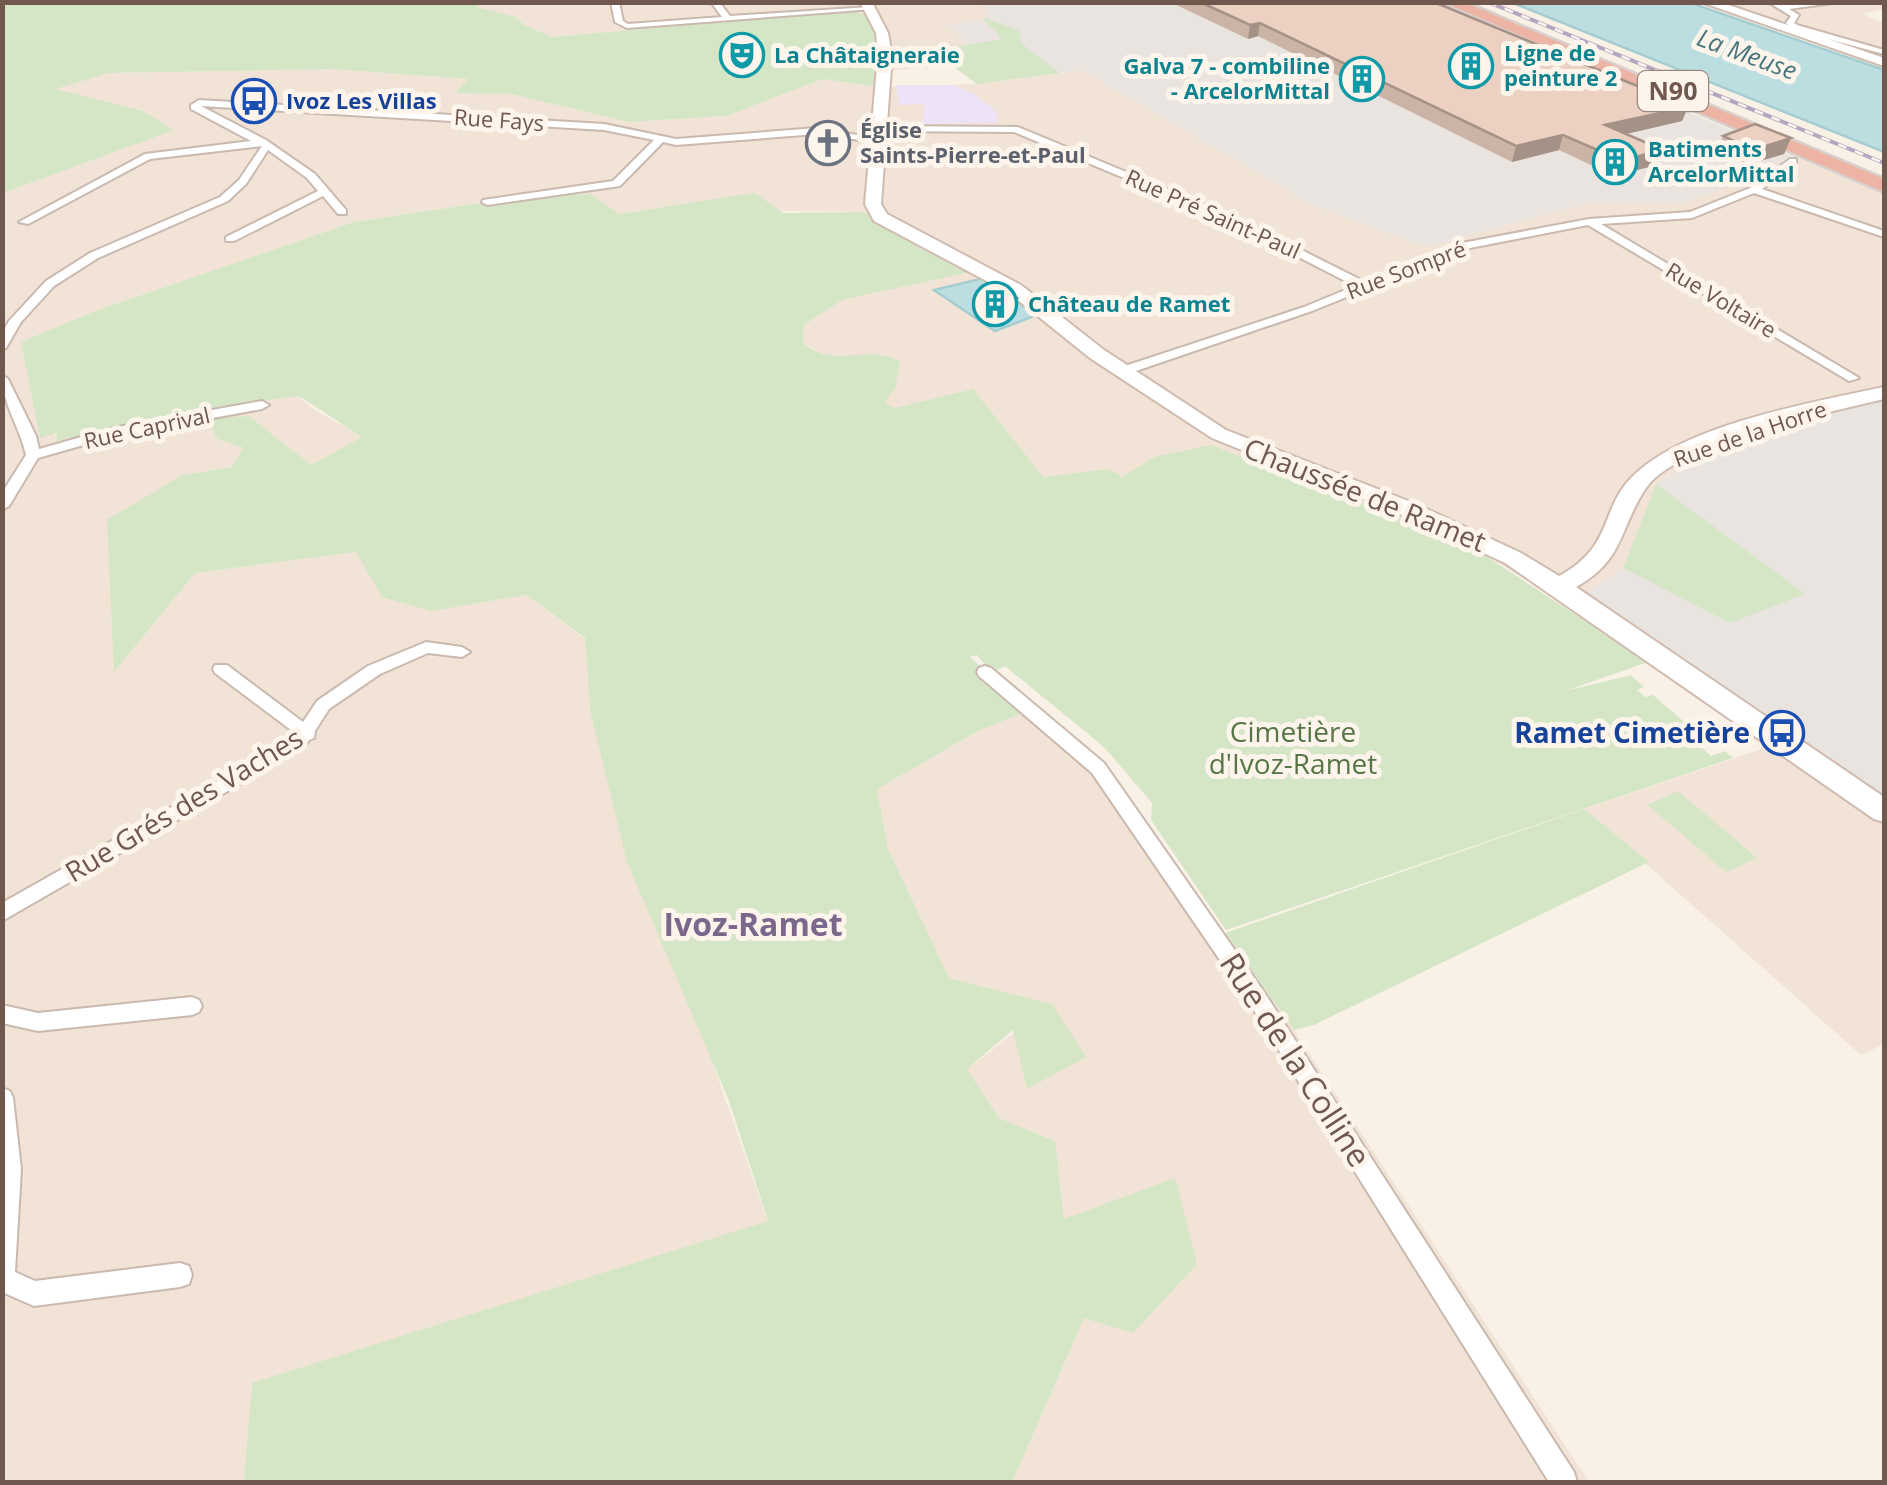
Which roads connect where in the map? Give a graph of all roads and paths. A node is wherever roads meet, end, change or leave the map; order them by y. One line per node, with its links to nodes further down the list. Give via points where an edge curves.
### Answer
1 (615, 2): 10 (street, via 626,26)
2 (715, 2): 10 (street)
3 (1450, 2): 17 (highway, N90)
4 (1462, 2): 17 (highway, N90)
5 (1707, 2): 12 (main road)
6 (1772, 2): 9 (street)
7 (1836, 2): 9 (street)
8 (868, 6): 10 (street); 13 (main road, via 885,50)
9 (1782, 7): 11 (street, via 1795,15 1794,27)
10 (728, 19)
11 (1884, 52)
12 (1884, 62)
13 (882, 135): 14 (street, Rue Fays); 26 (street, Rue Pré Saint-Paul, via 1015,129 1240,223); 28 (main road, Chaussée de Ramet, via 873,204 880,217 1015,289)
14 (660, 140): 15 (street, Rue Fays, via 604,127 214,101 194,107); 20 (street, via 616,184)
15 (265, 143): 19 (street); 22 (street, via 148,156); 27 (street, via 237,189 221,202 58,275 35,295)
16 (1792, 161): 18 (street, Rue Sompré)
17 (1884, 182)
18 (1754, 190): 23 (street, Rue Sompré, via 1692,215); 24 (street)
19 (324, 192): 21 (street); 25 (street)
20 (488, 202)
21 (342, 212)
22 (24, 222)
23 (1590, 222): 26 (street, Rue Sompré, via 1462,246); 29 (street, Rue Voltaire)
24 (1884, 234)
25 (230, 240)
26 (1364, 286): 28 (street, Rue Sompré)
27 (2, 345)
28 (1123, 372): 35 (main road, Chaussée de Ramet, via 1235,442 1470,536)
29 (1853, 378)
30 (2, 379): 33 (street)
31 (1883, 395): 35 (main road, Rue de la Horre, via 1802,412 1662,465 1640,480 1601,561)
32 (262, 405): 33 (street, Rue Caprival, via 113,432)
33 (32, 455): 34 (street)
34 (2, 506)
35 (1557, 587): 40 (main road, Chaussée de Ramet)
36 (462, 652): 39 (street, Rue Grés des Vaches, via 426,647 374,670 324,706)
37 (221, 669): 39 (street)
38 (985, 672): 47 (street, Rue de la Colline, via 1098,768 1257,998)
39 (308, 734): 41 (street, Rue Grés des Vaches)
40 (1884, 811)
41 (2, 913)
42 (192, 1006): 43 (street, via 38,1022)
43 (2, 1014)
44 (2, 1098): 46 (street, via 9,1168)
45 (180, 1276): 46 (street, via 34,1294)
46 (3, 1279)
47 (1564, 1482)

